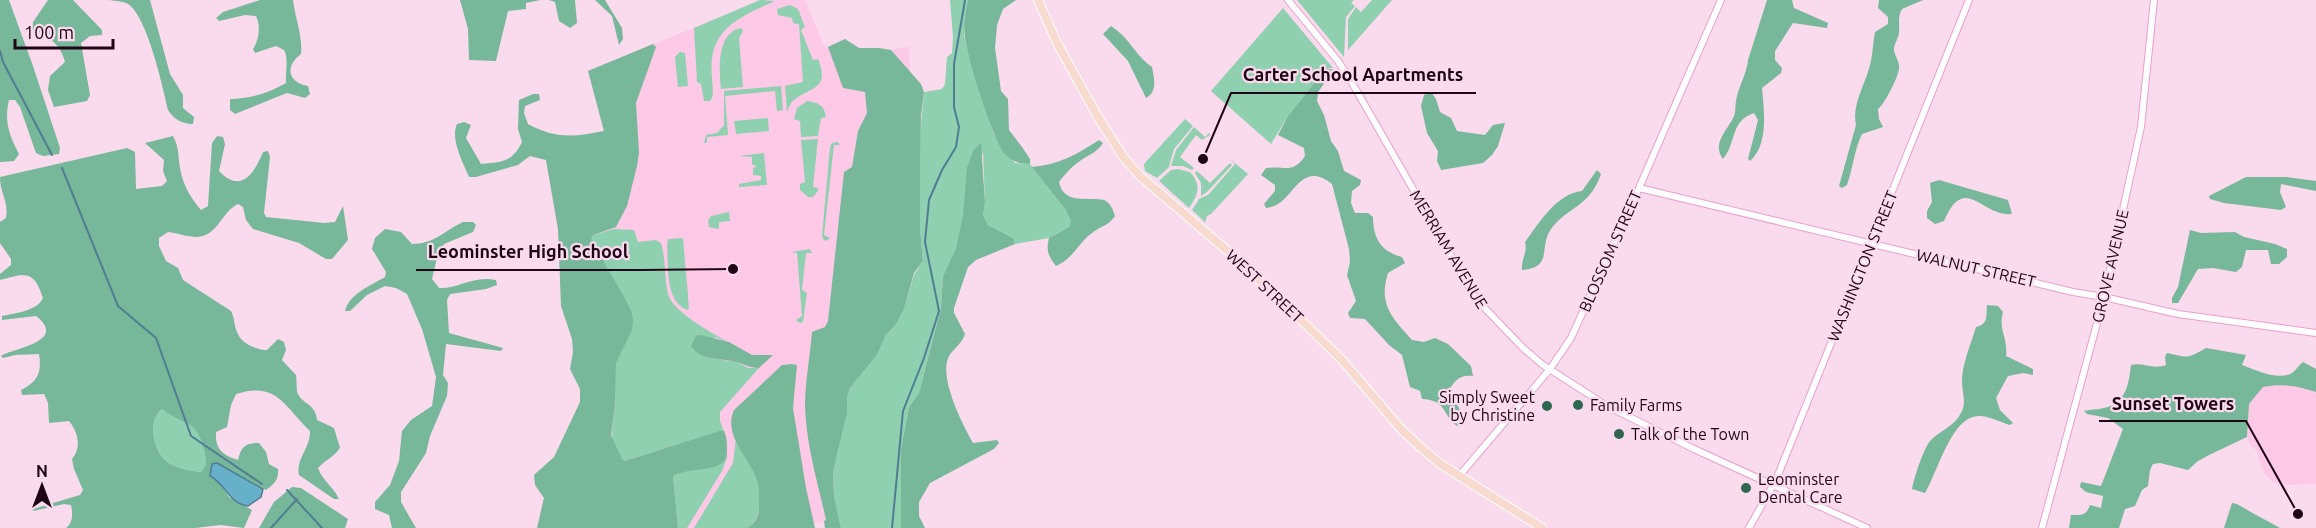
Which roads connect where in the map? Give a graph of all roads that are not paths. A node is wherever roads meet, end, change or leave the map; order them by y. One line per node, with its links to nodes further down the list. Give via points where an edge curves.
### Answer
1 (1038, 0): 11 (main road, WEST STREET, via 1057,43 1124,158 1290,308 1413,441)
2 (1288, 0): 10 (street, MERRIAM AVENUE, via 1344,71 1476,299)
3 (1721, 0): 6 (street, BLOSSOM STREET)
4 (1969, 0): 7 (street, WASHINGTON STREET)
5 (2154, 0): 8 (street, GROVE AVENUE, via 2141,128)
6 (1639, 188): 7 (street, WALNUT STREET); 10 (street, BLOSSOM STREET, via 1575,330)
7 (1870, 242): 8 (street, WALNUT STREET); 12 (street, WASHINGTON STREET)
8 (2104, 297): 9 (street, WALNUT STREET, via 2178,314); 17 (street, GROVE AVENUE)
9 (2316, 333)
10 (1550, 369): 11 (street, BLOSSOM STREET); 12 (street, MERRIAM AVENUE, via 1607,406)
11 (1459, 476): 14 (main road, WEST STREET)
12 (1773, 486): 13 (street, MERRIAM AVENUE); 15 (street, WASHINGTON STREET)
13 (1854, 525): 16 (street, MERRIAM AVENUE)
14 (1542, 528)
15 (1749, 528)
16 (1867, 528)
17 (2042, 528)

